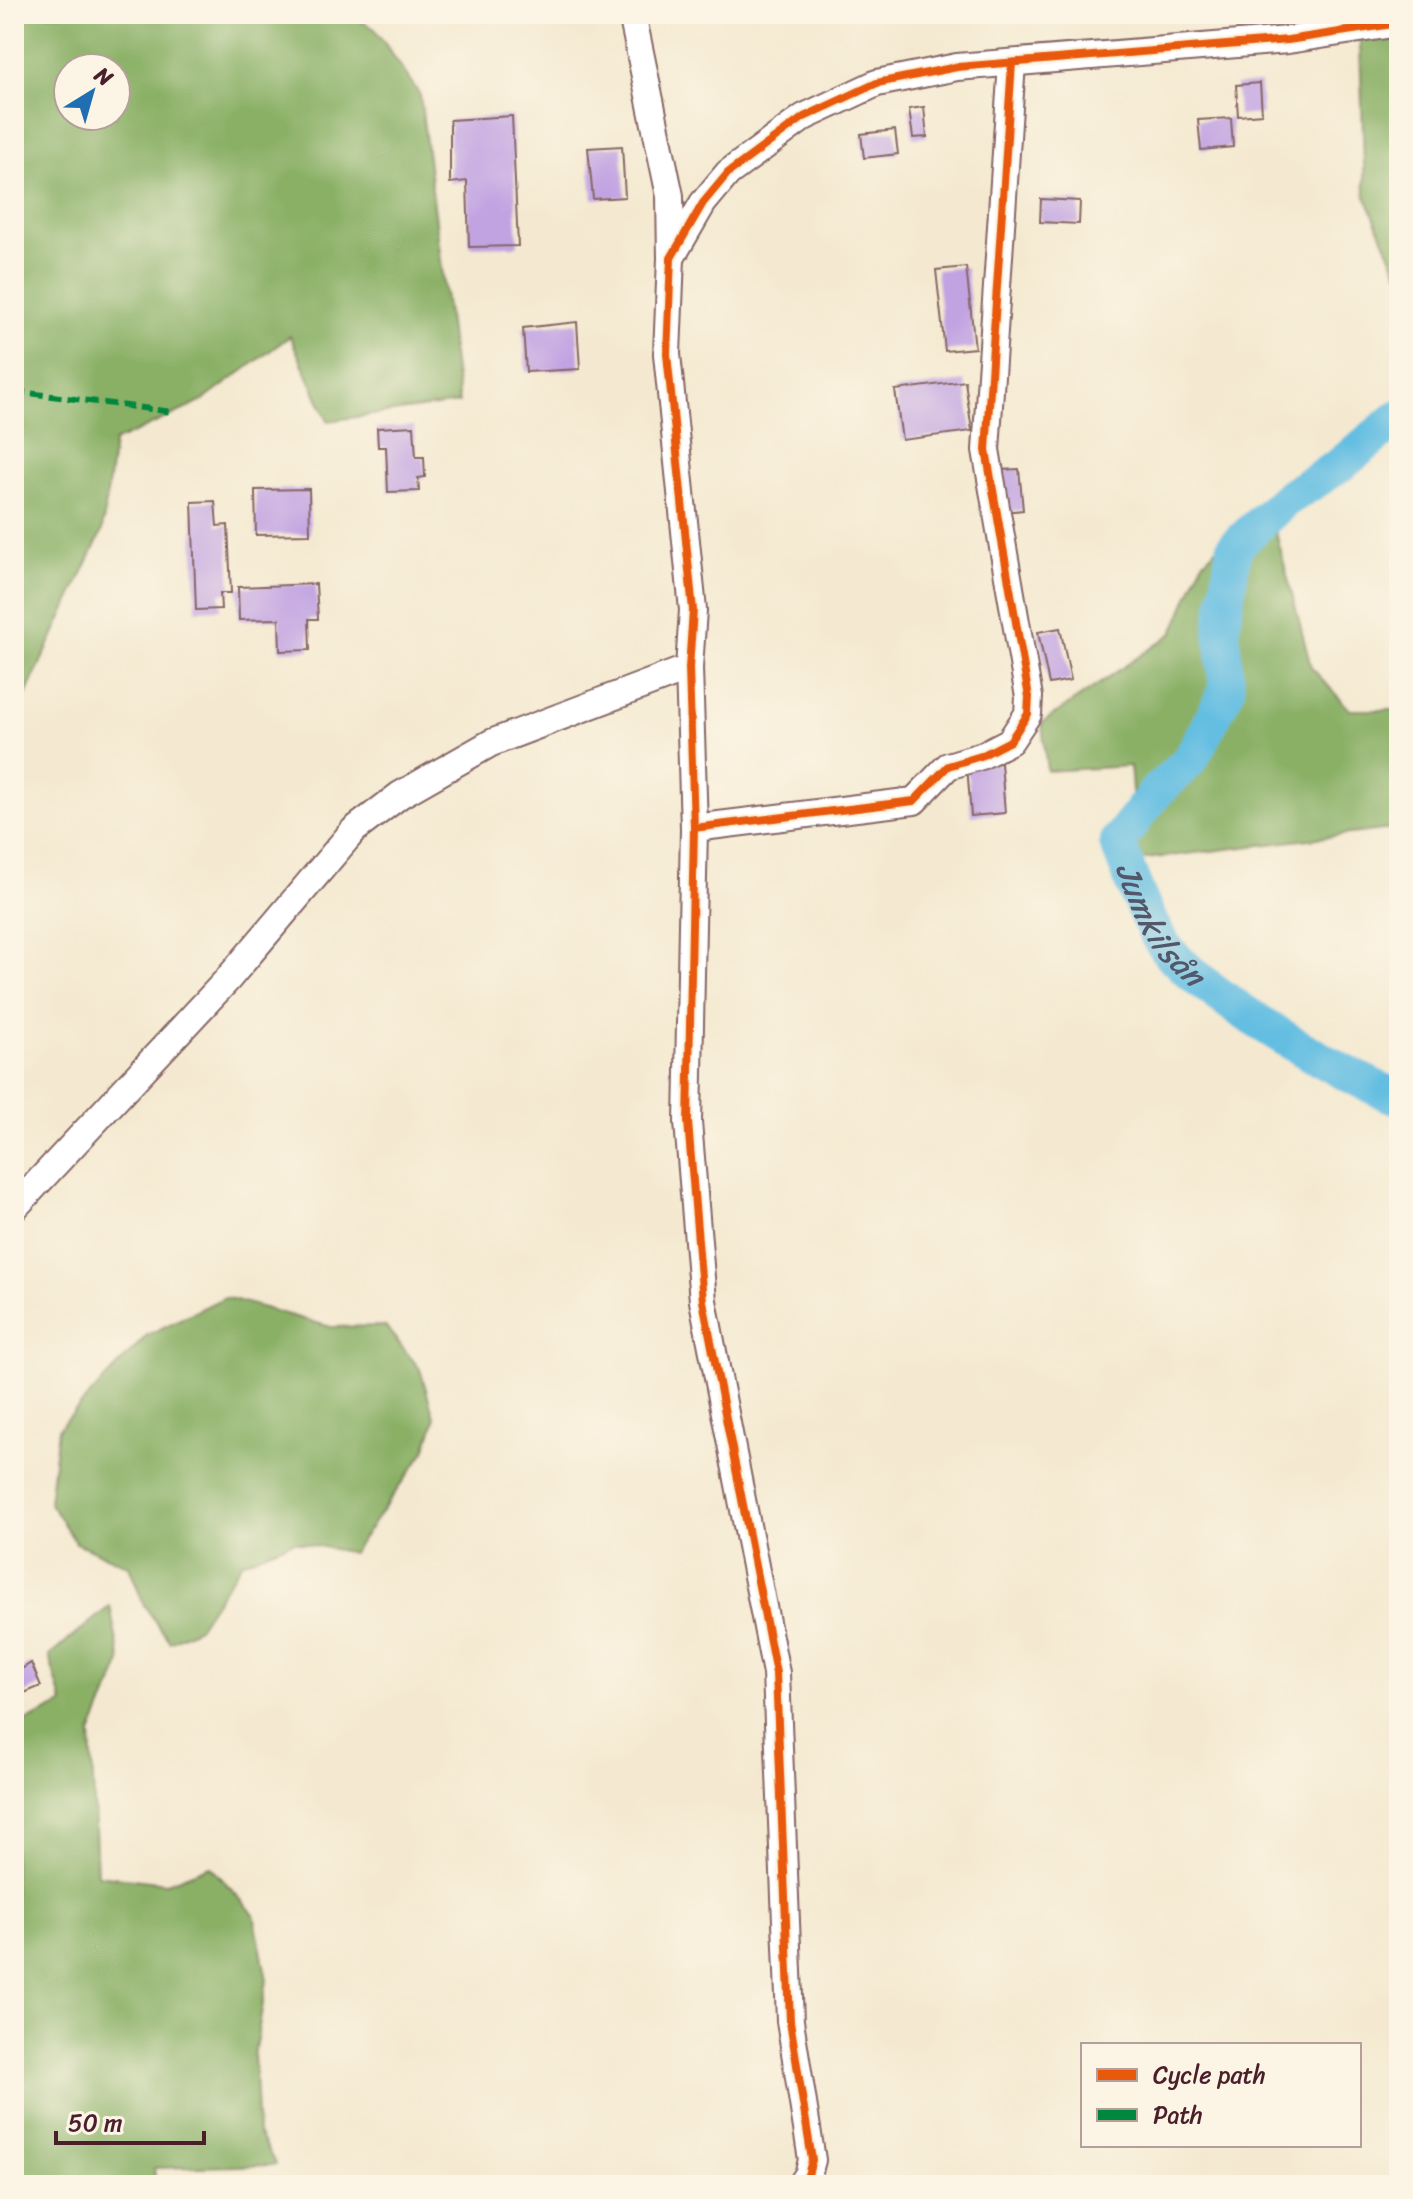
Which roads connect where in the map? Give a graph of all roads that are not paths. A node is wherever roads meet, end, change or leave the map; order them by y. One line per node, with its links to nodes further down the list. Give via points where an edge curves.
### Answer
1 (632, 14): 4 (street, via 670,196)
2 (1399, 23): 3 (street, via 1288,40)
3 (1012, 63): 4 (street, via 957,67 877,83 804,117 728,173 703,203); 6 (street, via 986,450 1028,714 1010,741 948,766 914,801)
4 (671, 258): 5 (street, via 667,354 693,610)
5 (689, 668): 6 (street); 7 (street, via 491,743 400,795 354,830 228,979)
6 (694, 828): 8 (street, via 688,1122 703,1301 776,1673 789,2008 812,2160)
7 (14, 1208)
8 (801, 2185)

